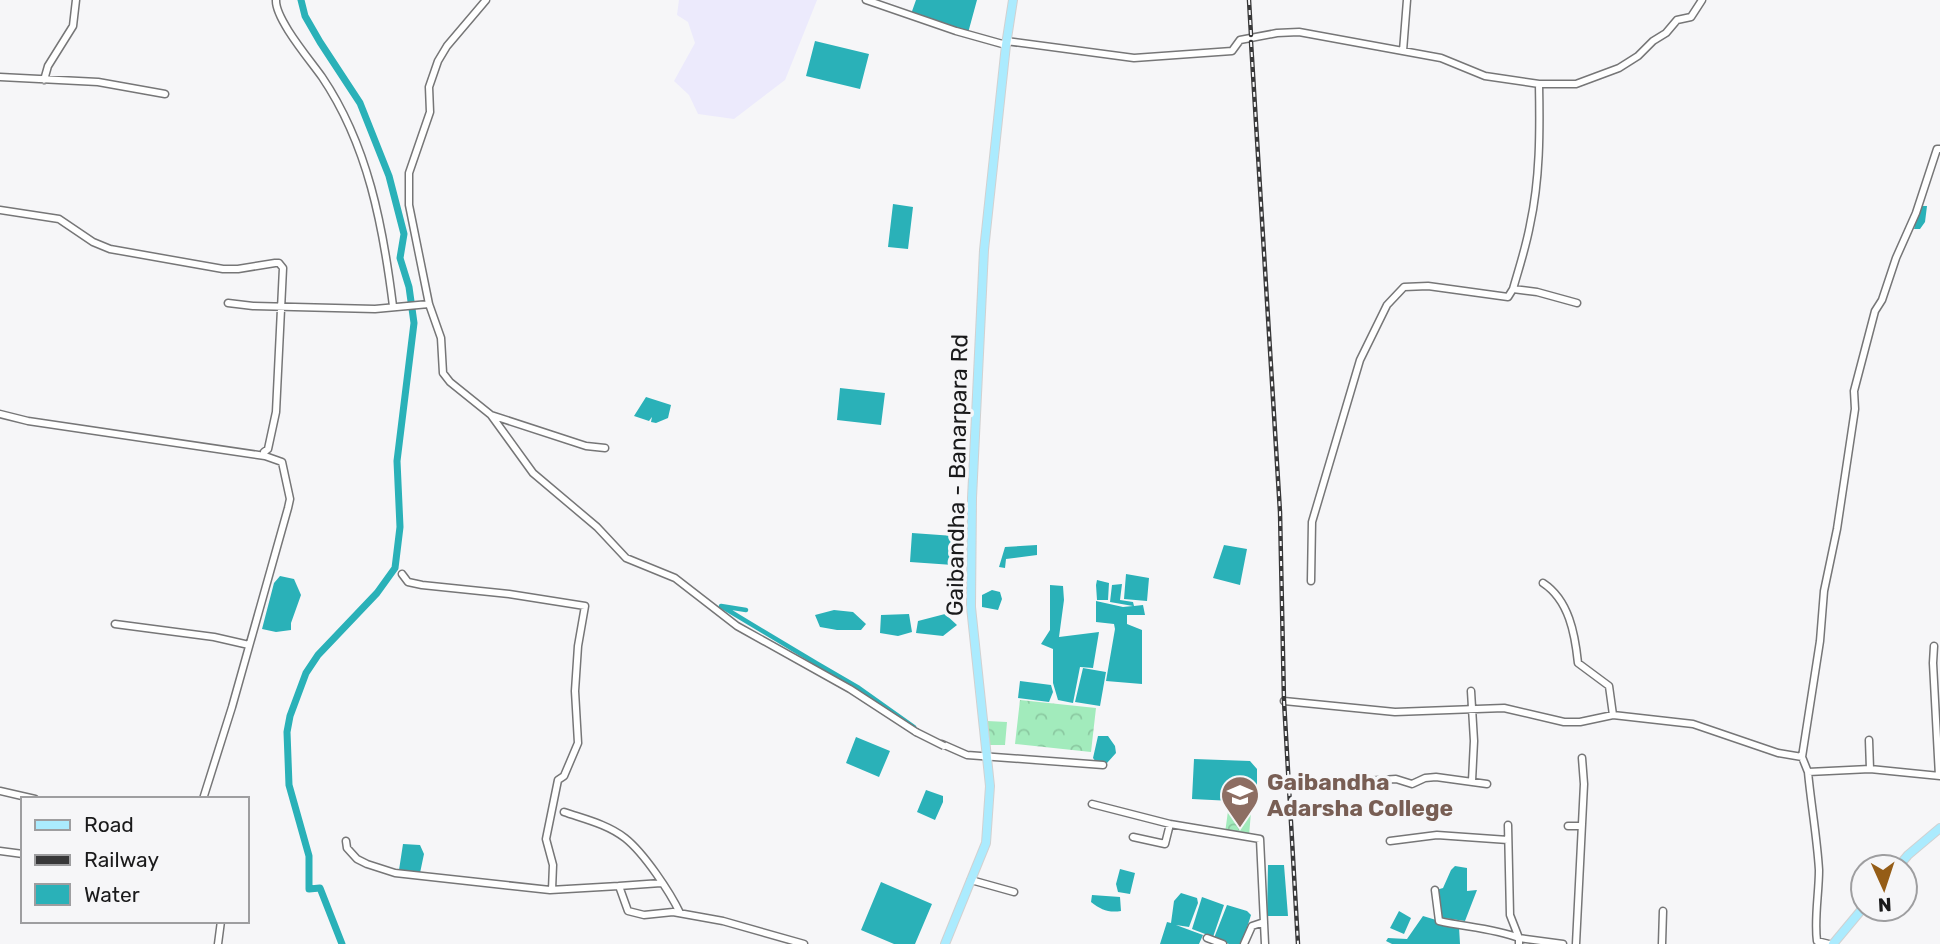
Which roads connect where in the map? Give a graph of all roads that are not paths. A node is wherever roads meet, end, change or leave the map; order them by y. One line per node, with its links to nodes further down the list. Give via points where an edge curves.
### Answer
1 (76, 0): 11 (street, via 73,26)
2 (276, 0): 21 (street, via 276,8 301,51 337,100 360,151 385,239)
3 (486, 0): 19 (street, via 438,61 429,87 430,112 409,173 409,205)
4 (866, 0): 8 (street)
5 (1013, 0): 8 (main road, Gaibandha - Banarpara Rd)
6 (1407, 0): 9 (street)
7 (1702, 0): 12 (street, via 1691,17 1677,20 1667,33 1619,68 1576,84)
8 (1006, 43): 9 (street, via 1134,58 1232,51 1240,40 1299,32); 38 (main road, Gaibandha - Banarpara Rd, via 974,372 968,514 971,607)
9 (1403, 51): 12 (street, via 1441,58 1485,76)
10 (0, 77): 11 (street)
11 (44, 80): 13 (street, via 98,82)
12 (1539, 84): 16 (street, via 1536,188)
13 (165, 94)
14 (1940, 149): 39 (street, via 1862,355)
15 (0, 210): 20 (street, via 60,219 110,249 223,269 279,263 283,268)
16 (1513, 289): 18 (street); 27 (street, via 1508,297 1404,287 1387,305 1360,359 1312,522)
17 (228, 303): 20 (street)
18 (1577, 303)
19 (428, 304): 21 (street); 23 (street, via 441,338 443,373)
20 (281, 307): 21 (street); 25 (street, via 276,412)
21 (396, 307)
22 (0, 414): 25 (street)
23 (491, 415): 24 (street); 38 (street, bridge, via 533,473 626,558 675,578 737,626 916,732 965,757)
24 (605, 448)
25 (265, 456): 30 (street, via 282,462 290,499)
26 (402, 574): 68 (street, via 408,582 422,585 585,606 575,691 578,743 558,780 546,839 553,865)
27 (1311, 581)
28 (1543, 583): 35 (street, via 1563,603 1578,663 1609,687)
29 (115, 624): 30 (street)
30 (249, 645): 50 (street)
31 (1934, 646): 44 (street)
32 (1471, 691): 34 (street)
33 (1284, 701): 34 (street, via 1395,712)
34 (1473, 710): 35 (street, via 1504,708 1564,722); 45 (street)
35 (1613, 715): 39 (street, via 1693,724)
36 (930, 739): 38 (street, via 967,755)
37 (1869, 740): 42 (street)
38 (987, 756): 41 (street); 65 (main road, Gaibandha - Banarpara Rd, via 986,843)
39 (1802, 757): 43 (street)
40 (1582, 758): 56 (street)
41 (1103, 765)
42 (1870, 769): 43 (street); 44 (street)
43 (1808, 772): 87 (street, via 1819,867 1817,941)
44 (1940, 776)
45 (1472, 780): 46 (street); 47 (street, via 1436,776 1412,784 1396,779)
46 (1487, 784)
47 (1289, 788)
48 (0, 791): 49 (street)
49 (26, 797)
50 (204, 797)
51 (1092, 804): 53 (street)
52 (564, 812): 66 (street, via 625,838)
53 (1170, 824): 58 (street, via 1166,844); 73 (street, via 1260,839)
54 (1508, 825): 59 (street)
55 (1568, 826): 56 (street)
56 (1581, 826): 85 (street)
57 (1940, 828): 63 (main road)
58 (1133, 837)
59 (1508, 840): 61 (street, via 1437,835); 77 (street, via 1510,915)
60 (346, 841): 68 (street, via 357,859 395,873)
61 (1390, 841)
62 (0, 851): 64 (street)
63 (1910, 853)
64 (21, 854)
65 (971, 880): 70 (street); 80 (main road, Gaibandha - Banarpara Rd)
66 (661, 883): 67 (street); 72 (street)
67 (619, 887): 68 (street); 72 (street, via 628,911)
68 (552, 890)
69 (1435, 890): 77 (street, via 1438,921 1474,926)
70 (1014, 892)
71 (1663, 911): 86 (street)
72 (680, 913): 79 (street, via 723,920)
73 (1264, 922): 82 (street, via 1252,926); 83 (street)
74 (221, 923): 78 (street)
75 (1850, 923): 87 (main road)
76 (1207, 938): 81 (street)
77 (1519, 941): 84 (street)
78 (218, 944)
79 (804, 944)
80 (946, 944)
81 (1223, 944)
82 (1244, 944)
83 (1265, 944)
84 (1563, 944)
85 (1576, 944)
86 (1662, 944)
87 (1831, 944)

